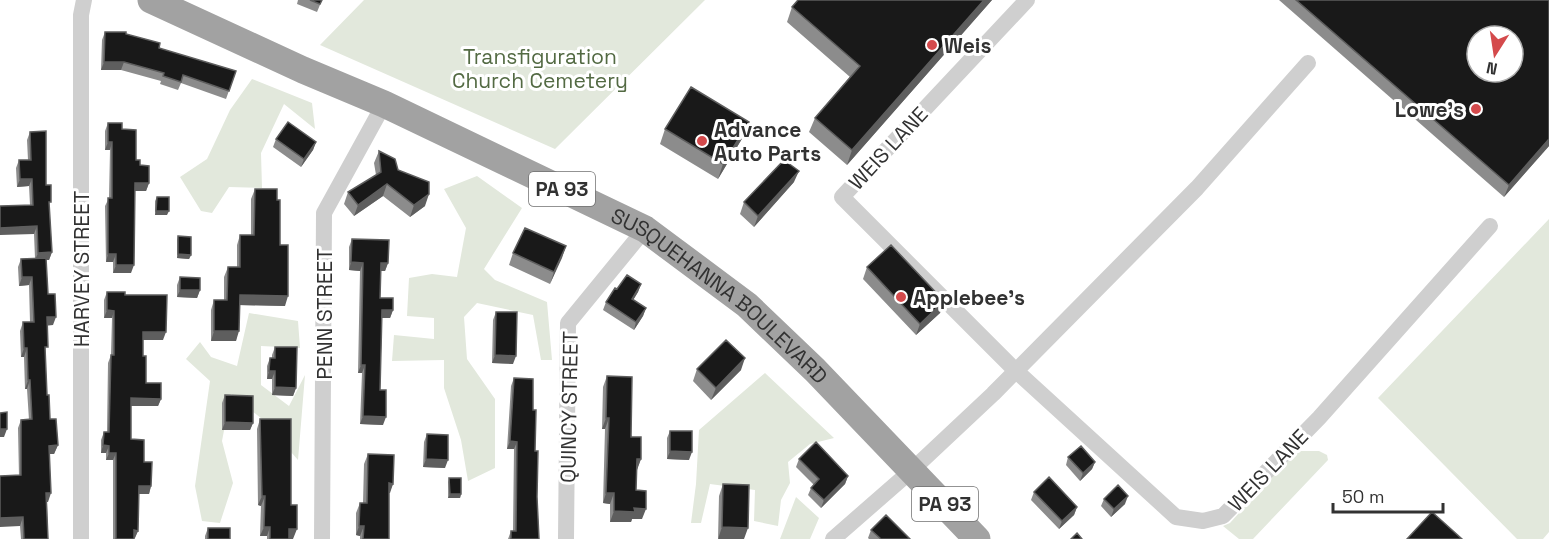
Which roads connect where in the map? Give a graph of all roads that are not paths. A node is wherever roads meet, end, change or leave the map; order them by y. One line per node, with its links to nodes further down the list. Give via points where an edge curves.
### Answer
1 (84, 0): 10 (street, HARVEY STREET)
2 (151, 0): 5 (highway, SUSQUEHANNA BOULEVARD / PA 93)
3 (1027, 0): 8 (street, WEIS LANE, via 842,197)
4 (1308, 63): 8 (street, via 1197,188)
5 (384, 104): 7 (highway, SUSQUEHANNA BOULEVARD / PA 93); 11 (street, PENN STREET, via 324,213)
6 (1491, 226): 8 (street, WEIS LANE, via 1319,418 1223,516 1203,521 1176,517)
7 (645, 229): 9 (highway, SUSQUEHANNA BOULEVARD / PA 93, via 747,305); 12 (street, QUINCY STREET, via 568,323)
8 (1016, 370): 9 (street)
9 (912, 470): 13 (street); 14 (highway, SUSQUEHANNA BOULEVARD / PA 93)
10 (81, 539)
11 (322, 539)
12 (566, 539)
13 (834, 539)
14 (977, 539)

